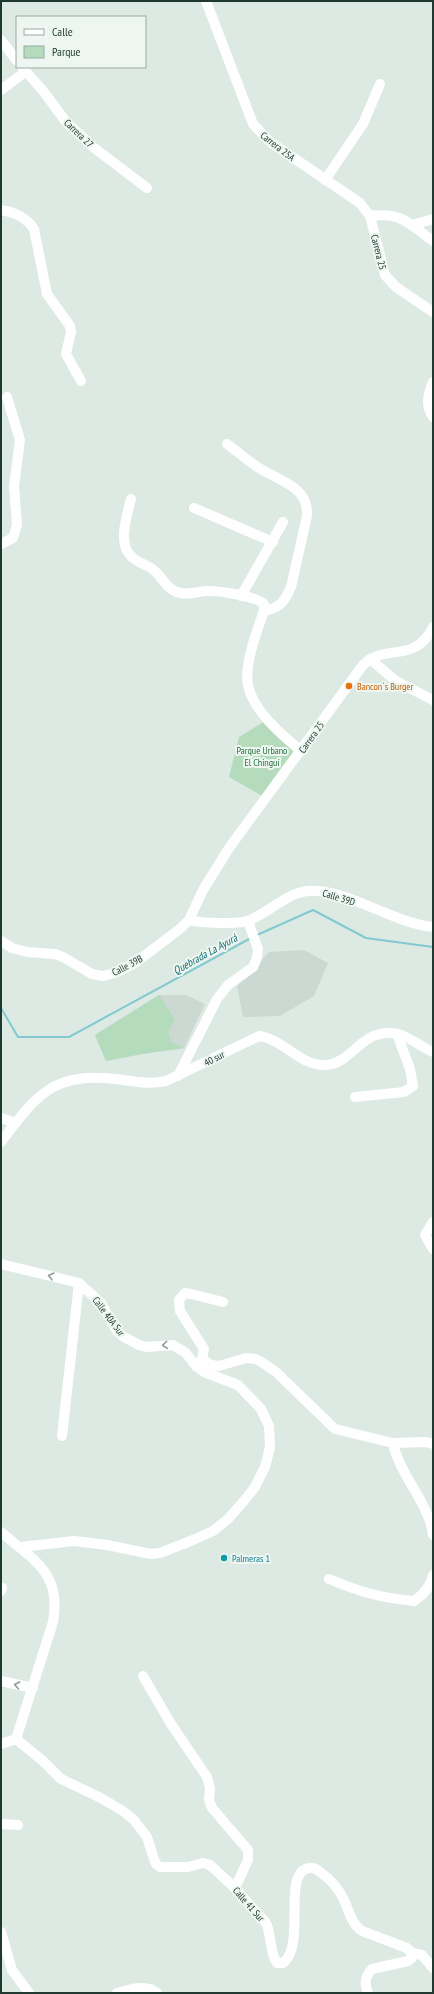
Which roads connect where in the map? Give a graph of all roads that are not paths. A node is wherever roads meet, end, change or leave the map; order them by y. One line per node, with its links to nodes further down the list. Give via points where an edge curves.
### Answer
1 (206, 1): 7 (street, Carrera 25A, via 253,124 270,142)
2 (1, 40): 3 (street)
3 (16, 60)
4 (24, 69): 6 (street); 8 (street, Carrera 27, via 66,122 87,142)
5 (380, 84): 7 (street, via 363,124)
6 (1, 90)
7 (325, 180): 10 (street, Carrera 25A, via 360,203)
8 (147, 188)
9 (1, 210): 15 (street, via 21,216 34,228 47,294 70,326 66,354)
10 (370, 216): 12 (street, via 390,214); 14 (street, Carrera 25, via 385,275 396,287)
11 (433, 219): 12 (street)
12 (412, 225): 13 (street)
13 (433, 241)
14 (433, 312)
15 (81, 381)
16 (433, 382): 18 (street, via 428,403 428,409)
17 (8, 397): 24 (street, via 20,440 14,486 17,525 13,538)
18 (433, 417)
19 (227, 444): 26 (street, via 257,467 297,490 308,505 289,592 278,607)
20 (131, 499): 25 (street, via 124,536 124,544 130,556 156,571 172,590 180,593 209,591)
21 (194, 508): 23 (street)
22 (283, 522): 23 (street)
23 (273, 542): 25 (street)
24 (1, 544)
25 (240, 596): 26 (street, via 260,601 264,604)
26 (264, 611): 30 (street, via 247,668 248,685 253,699 263,713)
27 (432, 633): 28 (street, via 411,650 383,654)
28 (370, 659): 29 (street, via 396,681); 30 (street, Carrera 25, via 348,684)
29 (433, 700)
30 (301, 750): 31 (street, Carrera 25, via 212,873)
31 (189, 920): 32 (street, via 207,924); 34 (street, Calle 39B, via 135,962 115,973 103,976 92,974 55,954 27,952 12,948)
32 (248, 921): 33 (street, Calle 39D, via 292,896 306,891 316,891 346,898 403,920); 37 (street, via 258,948 253,967 228,985 217,999)
33 (433, 927)
34 (1, 941)
35 (397, 1034): 36 (street, 40 sur); 37 (street, 40 sur, via 369,1037 334,1064 324,1065 303,1058 267,1037 259,1036); 38 (street, via 410,1069 413,1086 404,1092)
36 (433, 1052)
37 (178, 1076): 40 (street, 40 sur, via 153,1084 97,1078 62,1081 40,1096)
38 (356, 1097)
39 (1, 1118): 40 (street)
40 (16, 1123): 41 (street, 40 sur)
41 (1, 1142)
42 (433, 1222): 43 (street, via 425,1235)
43 (433, 1249)
44 (1, 1264): 45 (street, Calle 40A Sur, one-way to 44)
45 (79, 1283): 47 (street, Calle 40A Sur, one-way to 45, via 173,1345 146,1347 124,1337 117,1331 101,1303); 48 (street)
46 (224, 1302): 47 (street, via 191,1294 185,1294 179,1300 180,1311 204,1349)
47 (199, 1363): 49 (street, via 219,1366 246,1358 256,1359 276,1372 335,1429); 53 (street, via 204,1372 238,1385 261,1409 269,1426 270,1447 265,1467 255,1487 228,1519 213,1531 155,1554 74,1542)
48 (62, 1436)
49 (393, 1443): 50 (street); 52 (street, via 396,1458 419,1497)
50 (433, 1444)
51 (1, 1532): 53 (street)
52 (433, 1535)
53 (20, 1547): 58 (street, via 44,1569 53,1588 55,1604 53,1622)
54 (433, 1575): 55 (street, via 422,1595 414,1601 375,1596)
55 (329, 1579)
56 (143, 1676): 63 (street, via 170,1724 207,1777 210,1788 208,1800 212,1808 248,1850 248,1860)
57 (1, 1681): 58 (street, one-way to 57)
58 (33, 1688): 59 (street)
59 (16, 1739): 60 (street); 63 (street, Calle 41 Sur, via 44,1761 61,1779 99,1797 134,1820 147,1837 156,1864 160,1867 210,1864)
60 (1, 1744)
61 (1, 1824): 62 (street)
62 (18, 1825)
63 (235, 1888): 65 (street, Calle 41 Sur, via 266,1923 277,1963 289,1959 293,1948 296,1881 308,1868 315,1868 334,1885 357,1927 407,1948)
64 (1, 1932): 67 (street, via 12,1970)
65 (412, 1953): 66 (street, via 422,1955); 70 (street, via 412,1958 408,1961 372,1969 365,1981)
66 (433, 1968)
67 (29, 1993)
68 (117, 1993): 69 (street, via 150,1988)
69 (157, 1993)
70 (368, 1993)

